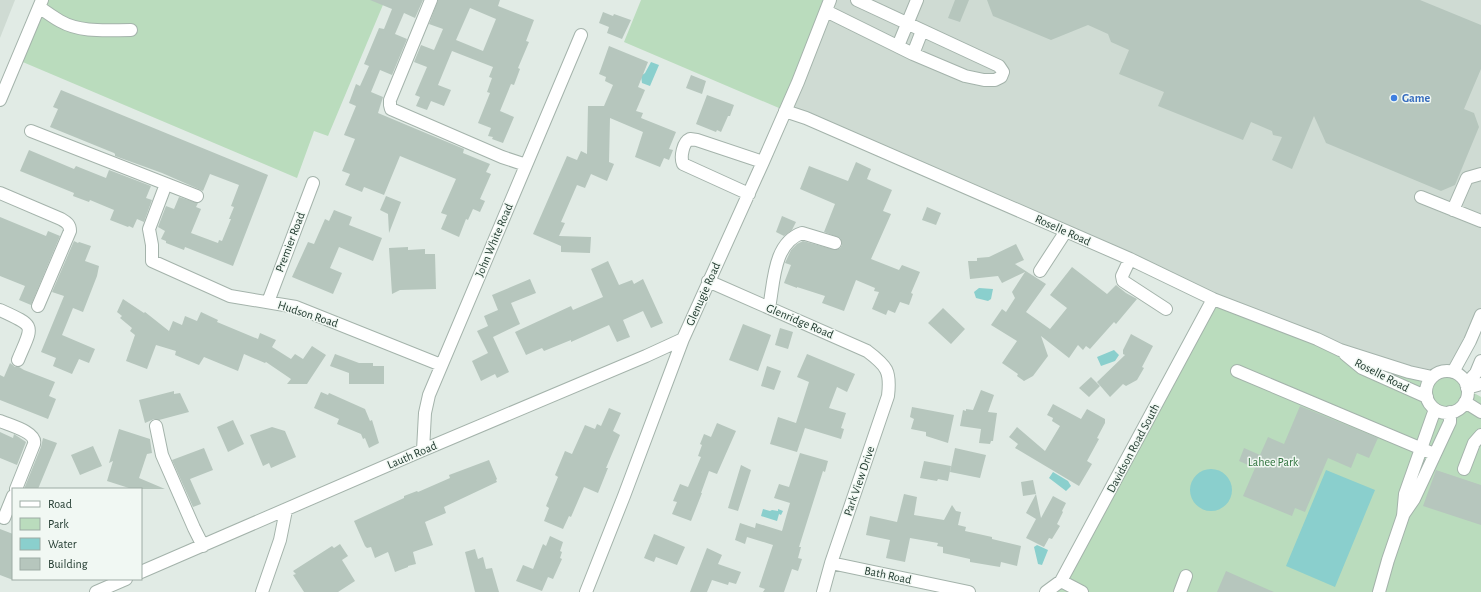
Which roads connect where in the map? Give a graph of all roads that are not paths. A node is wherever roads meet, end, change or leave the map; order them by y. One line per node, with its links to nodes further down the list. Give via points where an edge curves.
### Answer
1 (431, 0): 17 (street, via 390,100 391,109)
2 (857, 0): 6 (street)
3 (917, 0): 6 (street)
4 (40, 4): 7 (street, via 60,22 74,27 87,30); 12 (street)
5 (828, 5): 10 (street); 14 (street, Glenugie Road)
6 (907, 24): 8 (street); 10 (street)
7 (131, 30)
8 (922, 31): 11 (street); 11 (street, via 999,66 1003,72 1001,77 995,80 984,80 965,76)
9 (581, 35): 17 (street, John White Road)
10 (898, 46): 11 (street)
11 (913, 54)
12 (3, 83): 13 (street)
13 (0, 100)
14 (785, 111): 16 (street, Glenugie Road); 27 (street, Roselle Road)
15 (31, 131): 20 (street)
16 (763, 162): 22 (street, Glenugie Road); 22 (street, via 697,140 690,139 685,142 681,159 683,164)
17 (526, 166): 43 (street, John White Road)
18 (1481, 174): 25 (street, via 1467,178)
19 (313, 183): 33 (street, Premier Road)
20 (166, 184): 23 (street); 33 (street, Hudson Road, via 149,230 152,261 230,296)
21 (0, 193): 34 (street, via 60,219 70,227)
22 (749, 194): 31 (street, Glenugie Road)
23 (197, 196)
24 (1421, 197): 25 (street)
25 (1453, 210): 26 (street)
26 (1481, 222)
27 (1066, 231): 29 (street, Roselle Road); 30 (street)
28 (835, 243): 35 (street, via 802,233 792,237 776,265)
29 (1130, 259): 32 (street, Roselle Road); 36 (street, via 1122,281)
30 (1040, 271)
31 (708, 282): 35 (street, Glenridge Road); 39 (street, Glenugie Road)
32 (1213, 299): 40 (street, Roselle Road); 72 (street, Davidson Road South)
33 (268, 302): 43 (street, Hudson Road, via 296,307)
34 (38, 306)
35 (768, 308): 44 (street, Glenridge Road, via 867,351)
36 (1166, 309)
37 (0, 310): 41 (street, via 30,328)
38 (1481, 315): 46 (street, via 1470,342)
39 (682, 339): 59 (street, Lauth Road); 75 (street, Glenugie Road)
40 (1340, 350): 47 (street, Roselle Road); 50 (street, Roselle Road, via 1362,368)
41 (18, 360)
42 (1481, 361): 49 (street)
43 (442, 365): 59 (street, John White Road, via 425,413)
44 (887, 368): 68 (street, Park View Drive, via 888,396)
45 (1237, 371): 58 (street)
46 (1453, 372): 47 (street, via 1444,371); 49 (street, via 1461,377)
47 (1432, 377): 50 (street, via 1426,389)
48 (1481, 384): 49 (street)
49 (1466, 386): 51 (street)
50 (1427, 397): 52 (street)
51 (1465, 402): 53 (street); 54 (street)
52 (1435, 409): 53 (street); 58 (street)
53 (1450, 412): 60 (street, via 1450,422)
54 (1481, 412)
55 (0, 421): 62 (street, via 26,432 35,442)
56 (156, 426): 67 (street, via 162,455)
57 (1481, 435): 61 (street, via 1474,443)
58 (1421, 448): 60 (street); 65 (street, via 1405,494)
59 (423, 450): 64 (street, Lauth Road)
60 (1434, 454): 65 (street, via 1414,499)
61 (1464, 469)
62 (16, 488)
63 (12, 498): 66 (street)
64 (286, 510): 67 (street, Lauth Road); 74 (street, via 280,540)
65 (1403, 516): 81 (street)
66 (4, 518)
67 (203, 546): 69 (street, Lauth Road)
68 (831, 563): 76 (street, Park View Drive); 77 (street, Bath Road)
69 (142, 572)
70 (1186, 576): 80 (street)
71 (124, 580): 73 (street)
72 (1060, 581): 78 (street, Davidson Road South); 79 (street)
73 (96, 592)
74 (262, 592)
75 (586, 592)
76 (823, 592)
77 (969, 592)
78 (1046, 592)
79 (1082, 592)
80 (1180, 592)
81 (1379, 592)

